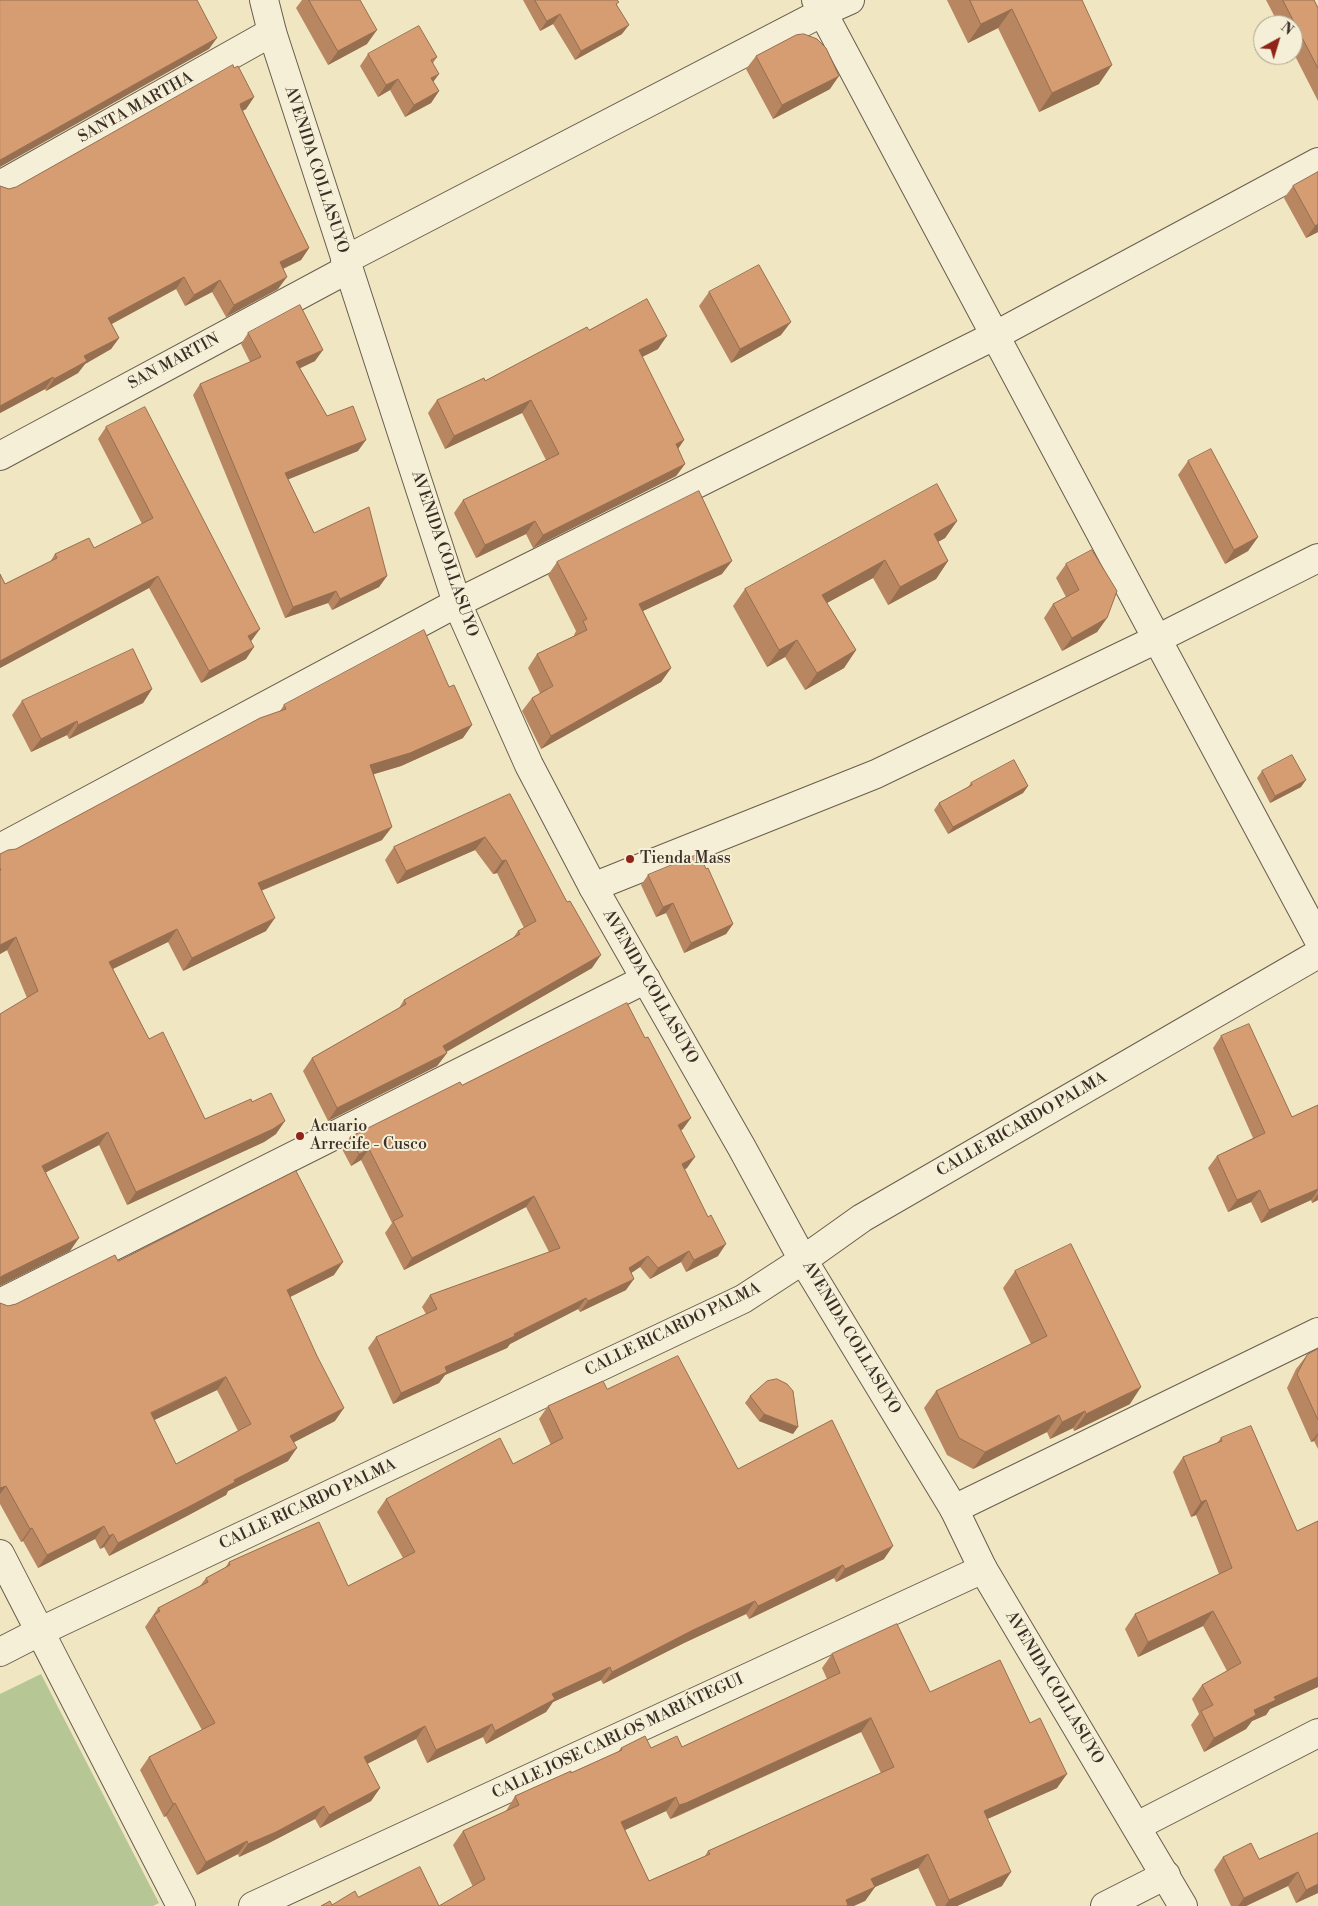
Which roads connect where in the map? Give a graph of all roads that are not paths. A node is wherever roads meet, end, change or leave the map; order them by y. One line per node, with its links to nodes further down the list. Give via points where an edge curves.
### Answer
1 (264, 0): 4 (street, AVENIDA COLLASUYO)
2 (850, 0): 3 (street, SAN MARTIN)
3 (820, 6): 7 (street, SAN MARTIN); 8 (street)
4 (272, 32): 6 (street, SANTA MARTHA); 7 (street, AVENIDA COLLASUYO)
5 (1318, 162): 8 (street)
6 (0, 185)
7 (347, 264): 9 (street, SAN MARTIN); 11 (street, AVENIDA COLLASUYO)
8 (996, 335): 11 (street); 12 (street)
9 (0, 456)
10 (1318, 558): 12 (street)
11 (457, 603): 13 (street); 14 (street, AVENIDA COLLASUYO, via 529,765)
12 (1157, 639): 14 (street, via 876,774); 15 (street)
13 (0, 848)
14 (593, 887): 17 (street, AVENIDA COLLASUYO)
15 (1318, 938)
16 (1318, 954): 18 (street, CALLE RICARDO PALMA, via 862,1218)
17 (646, 979): 18 (street, AVENIDA COLLASUYO); 19 (street)
18 (803, 1260): 21 (street, AVENIDA COLLASUYO); 24 (street, CALLE RICARDO PALMA, via 743,1300)
19 (0, 1302)
20 (1318, 1332): 21 (street)
21 (954, 1509): 23 (street, AVENIDA COLLASUYO)
22 (0, 1554): 24 (street)
23 (983, 1569): 27 (street, AVENIDA COLLASUYO); 30 (street, CALLE JOSE CARLOS MARIÁTEGUI)
24 (39, 1632): 25 (street, CALLE RICARDO PALMA); 29 (street)
25 (0, 1652)
26 (1318, 1733): 27 (street)
27 (1137, 1826): 28 (street, AVENIDA COLLASUYO)
28 (1166, 1875): 31 (street); 32 (street, AVENIDA COLLASUYO)
29 (182, 1906)
30 (253, 1906)
31 (1105, 1906)
32 (1183, 1906)

